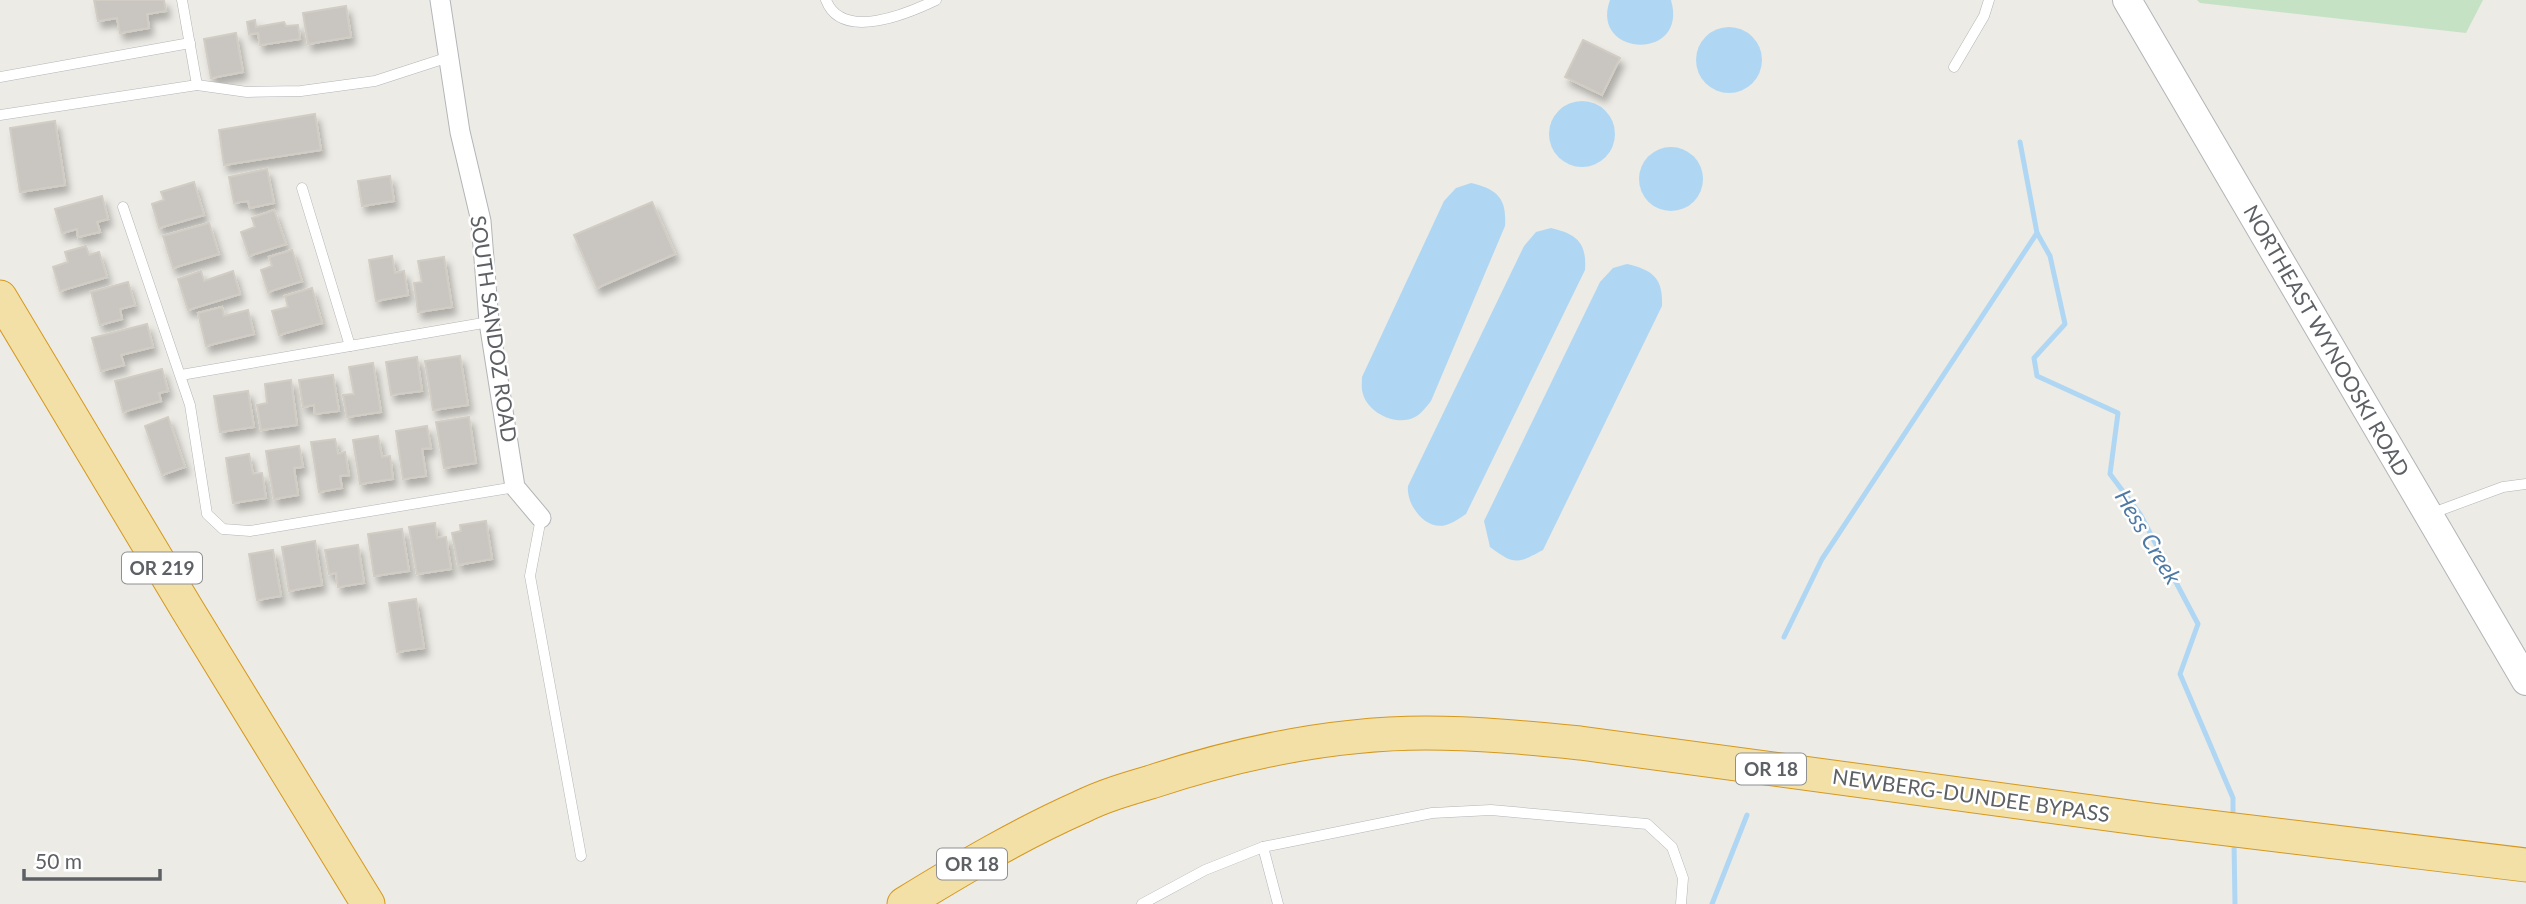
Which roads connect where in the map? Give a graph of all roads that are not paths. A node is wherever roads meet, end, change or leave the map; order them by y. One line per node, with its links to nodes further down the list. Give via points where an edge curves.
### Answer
1 (182, 0): 7 (lane)
2 (440, 0): 8 (street, SOUTH SANDOZ ROAD)
3 (826, 0): 4 (lane, via 838,15 872,22)
4 (936, 0)
5 (1989, 0): 9 (lane)
6 (2127, 0): 21 (main road, NORTHEAST WYNOOSKI ROAD)
7 (190, 43): 10 (lane); 11 (lane)
8 (449, 57): 11 (lane, via 375,81 301,91 247,92); 16 (street, SOUTH SANDOZ ROAD, via 460,132 481,221)
9 (1954, 67)
10 (0, 77)
11 (197, 85): 12 (lane)
12 (0, 115)
13 (302, 188): 17 (lane)
14 (124, 207): 18 (lane)
15 (0, 297): 27 (highway, OR 219)
16 (489, 322): 17 (lane); 20 (street, SOUTH SANDOZ ROAD)
17 (350, 346): 18 (lane)
18 (181, 375): 20 (lane, via 207,514 223,529 250,531)
19 (2526, 484): 21 (lane, via 2503,487)
20 (515, 487): 22 (street)
21 (2428, 515): 23 (main road, NORTHEAST WYNOOSKI ROAD)
22 (541, 518): 25 (lane, via 530,576)
23 (2526, 681)
24 (1263, 847): 29 (lane, via 1205,870); 30 (lane); 31 (lane, via 1432,813 1491,810 1647,824 1672,848 1683,878)
25 (581, 856)
26 (2526, 865): 28 (highway, NEWBERG-DUNDEE BYPASS / OR 18, via 1580,743 1425,733 1269,749 1193,768 1083,806)
27 (368, 904)
28 (904, 904)
29 (1142, 904)
30 (1278, 904)
31 (1681, 904)

